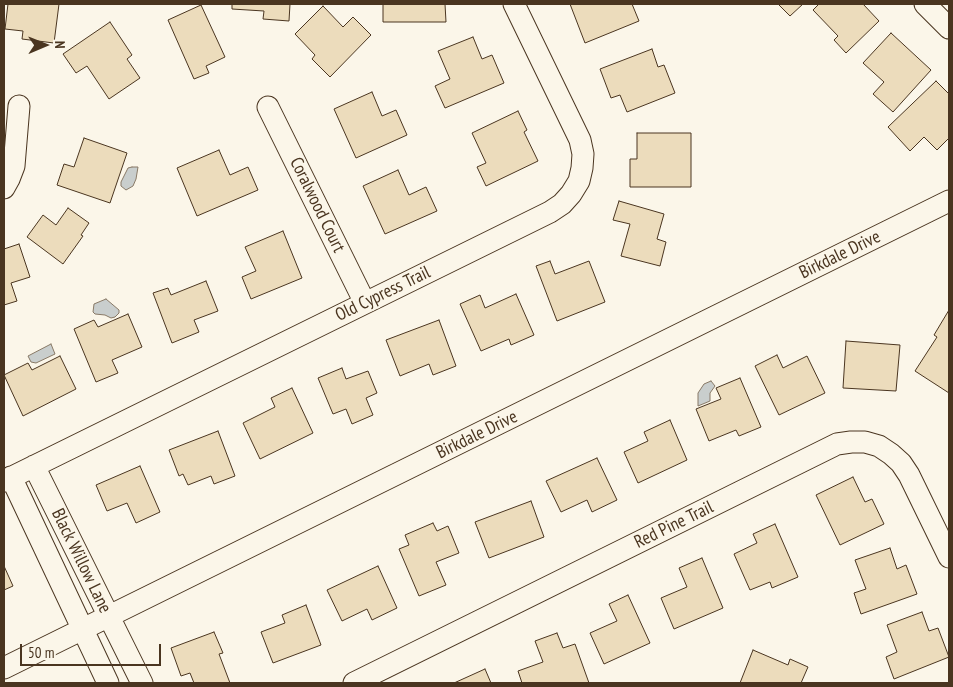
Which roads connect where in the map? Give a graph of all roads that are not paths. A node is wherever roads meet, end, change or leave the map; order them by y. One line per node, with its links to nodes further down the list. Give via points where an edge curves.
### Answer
1 (514, 4): 8 (street, Old Cypress Trail, via 580,140 583,154 578,181 562,204 550,212)
2 (925, 4): 3 (street)
3 (949, 28)
4 (19, 106): 6 (street, via 14,166)
5 (268, 106): 8 (street, Coralwood Court)
6 (4, 188)
7 (949, 201): 12 (street, Birkdale Drive)
8 (365, 303): 9 (street, Old Cypress Trail)
9 (34, 466): 10 (street, Old Cypress Trail); 12 (street, Black Willow Lane)
10 (8, 479): 13 (street, Black Willow Lane)
11 (949, 557): 17 (street, Red Pine Trail, via 901,463 879,446 858,442 837,444)
12 (108, 617): 13 (street, Birkdale Drive); 16 (street, Black Willow Lane)
13 (83, 629): 14 (street, Birkdale Drive); 15 (street, Black Willow Lane)
14 (4, 668)
15 (108, 683)
16 (142, 683)
17 (354, 683)

